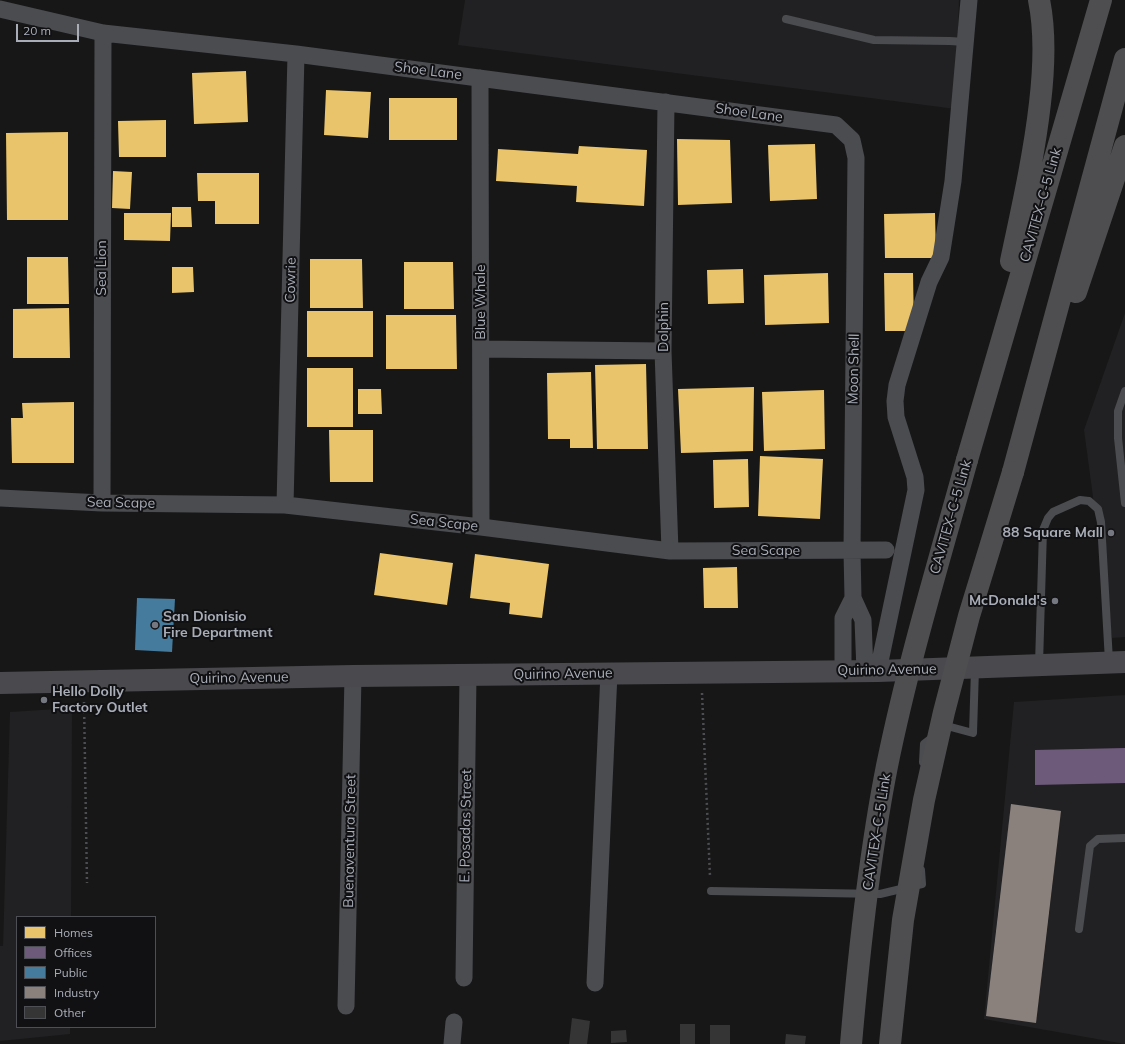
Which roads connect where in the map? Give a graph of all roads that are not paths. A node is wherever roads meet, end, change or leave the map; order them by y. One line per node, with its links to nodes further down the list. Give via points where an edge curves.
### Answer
1 (969, 0): 7 (street)
2 (1039, 0): 17 (highway, via 1044,58 1034,150)
3 (1101, 0): 17 (highway, CAVITEX–C-5 Link)
4 (0, 9): 6 (street, Shoe Lane)
5 (786, 19): 7 (lane, via 874,40)
6 (103, 33): 8 (street, Shoe Lane); 20 (street, Sea Lion)
7 (964, 42): 30 (street, via 954,181 941,257 929,282 897,385 895,401 896,417 915,477 916,490)
8 (296, 54): 10 (street, Shoe Lane); 22 (street, Cowrie)
9 (1125, 59): 18 (highway)
10 (480, 78): 11 (street, Shoe Lane); 14 (street, Blue Whale)
11 (666, 102): 12 (street, Shoe Lane, via 836,125); 15 (street, Dolphin)
12 (852, 140): 26 (street, Moon Shell, via 856,158)
13 (1125, 146): 18 (highway)
14 (481, 349): 15 (street); 23 (street, Blue Whale)
15 (663, 351): 25 (street, Dolphin)
16 (1125, 391): 21 (lane, via 1118,411 1118,438)
17 (967, 460): 43 (highway, CAVITEX–C-5 Link, bridge, via 919,631 887,767 871,867)
18 (1013, 472): 44 (highway, bridge, via 969,616 932,763 903,920)
19 (0, 498): 20 (street, Sea Scape)
20 (102, 503): 22 (street, Sea Scape)
21 (1125, 503)
22 (285, 505): 23 (street, Sea Scape)
23 (481, 527): 25 (street, Sea Scape)
24 (886, 550): 26 (street, Sea Scape)
25 (670, 551): 26 (street, Sea Scape)
26 (852, 551): 30 (street, Moon Shell, via 853,598 843,618)
27 (1117, 663): 28 (main road, Quirino Avenue); 28 (lane, via 1101,522 1098,509 1089,501 1080,500 1052,512 1043,530)
28 (1039, 666): 29 (main road, Quirino Avenue)
29 (975, 668): 30 (main road, Quirino Avenue); 36 (lane, via 973,733 947,726 924,744 920,847 922,884 880,894)
30 (862, 671): 31 (main road, Quirino Avenue)
31 (609, 673): 32 (main road, Quirino Avenue); 39 (street)
32 (468, 675): 33 (main road, Quirino Avenue); 38 (street, E. Posadas Street)
33 (353, 676): 34 (main road, Quirino Avenue); 40 (street, Buenaventura Street)
34 (0, 683)
35 (1125, 838): 37 (lane, via 1098,839 1090,846)
36 (711, 891)
37 (1079, 929)
38 (464, 978)
39 (595, 983)
40 (346, 1006)
41 (454, 1022): 42 (street)
42 (452, 1044)
43 (851, 1044)
44 (890, 1044)

